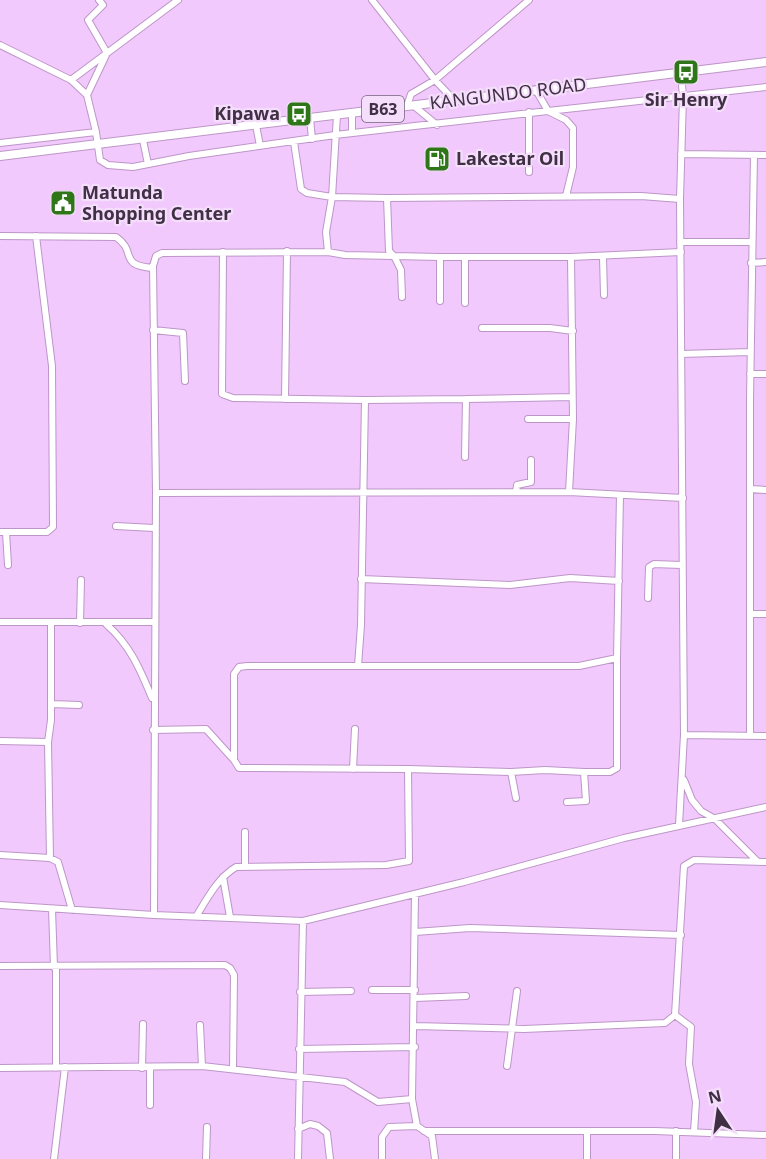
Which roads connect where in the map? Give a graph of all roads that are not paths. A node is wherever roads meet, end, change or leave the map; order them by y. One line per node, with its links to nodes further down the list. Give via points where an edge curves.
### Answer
1 (99, 0): 8 (street, via 103,5 88,20)
2 (178, 0): 8 (street)
3 (372, 0): 11 (street)
4 (529, 0): 11 (street)
5 (0, 39): 7 (street)
6 (0, 45): 7 (street)
7 (9, 49): 12 (street)
8 (107, 53): 12 (street); 15 (street)
9 (766, 62): 10 (highway, KANGUNDO ROAD / B63)
10 (681, 74): 14 (highway, KANGUNDO ROAD / B63); 16 (street)
11 (435, 80): 17 (street); 18 (street, via 411,94)
12 (70, 81): 15 (street)
13 (766, 87): 16 (street)
14 (536, 90): 17 (highway, KANGUNDO ROAD / B63); 19 (street)
15 (87, 94): 26 (street)
16 (683, 97): 19 (street); 35 (street)
17 (454, 100): 18 (highway, KANGUNDO ROAD / B63)
18 (411, 106): 20 (highway, KANGUNDO ROAD / B63); 25 (street)
19 (548, 111): 21 (street); 41 (street, via 573,128 573,167)
20 (352, 112): 22 (highway, KANGUNDO ROAD / B63); 27 (street)
21 (528, 112): 25 (street); 40 (street)
22 (337, 114): 23 (highway, KANGUNDO ROAD / B63); 28 (street)
23 (310, 118): 24 (highway, KANGUNDO ROAD / B63); 29 (street)
24 (256, 124): 30 (highway, KANGUNDO ROAD / B63); 34 (street)
25 (437, 125): 27 (street)
26 (96, 132): 32 (street); 33 (street)
27 (352, 134): 28 (street)
28 (335, 135): 29 (street); 42 (street)
29 (312, 139): 31 (street)
30 (143, 140): 33 (highway, KANGUNDO ROAD / B63); 39 (street)
31 (294, 142): 34 (street); 42 (street, via 301,189)
32 (0, 143)
33 (98, 145): 38 (highway, KANGUNDO ROAD / B63); 39 (street, via 102,162 127,167)
34 (260, 146): 39 (street)
35 (681, 154): 36 (street); 44 (street)
36 (754, 155): 37 (street); 48 (street)
37 (766, 155)
38 (0, 156)
39 (148, 164)
40 (529, 172)
41 (566, 196): 43 (street); 44 (street)
42 (332, 197): 43 (street); 51 (street, via 326,232)
43 (387, 198): 53 (street, via 388,245)
44 (680, 199): 47 (street)
45 (0, 236): 46 (street)
46 (36, 236): 60 (street, via 116,237 122,241 131,263); 91 (street, via 52,366 53,527 47,532)
47 (680, 242): 48 (street); 52 (street)
48 (751, 242): 59 (street)
49 (287, 251): 50 (street); 51 (street); 74 (street)
50 (223, 252): 60 (street, via 162,253 156,256); 74 (street, via 222,394 233,398)
51 (328, 252): 53 (street)
52 (681, 252): 56 (street); 69 (street)
53 (394, 256): 54 (street); 62 (street, via 401,270)
54 (440, 257): 55 (street); 63 (street)
55 (465, 257): 57 (street); 64 (street)
56 (603, 257): 57 (street); 61 (street)
57 (571, 258): 67 (street)
58 (766, 262): 59 (street)
59 (751, 263): 68 (street)
60 (153, 268): 66 (street)
61 (604, 295)
62 (402, 297)
63 (440, 302)
64 (465, 303)
65 (482, 328): 67 (street)
66 (153, 330): 72 (street, via 183,333); 85 (street)
67 (573, 331): 73 (street)
68 (750, 352): 69 (street); 70 (street)
69 (681, 354): 88 (street)
70 (750, 374): 71 (street); 81 (street)
71 (766, 374)
72 (185, 381)
73 (572, 398): 76 (street); 78 (street)
74 (285, 399): 75 (street)
75 (365, 399): 76 (street); 86 (street)
76 (466, 399): 79 (street)
77 (528, 419): 78 (street)
78 (573, 419): 84 (street)
79 (465, 457)
80 (531, 460): 83 (street, via 531,482 518,485)
81 (750, 489): 82 (street); 98 (street)
82 (766, 490)
83 (516, 492): 84 (street); 86 (street)
84 (569, 492): 87 (street)
85 (156, 493): 86 (street); 90 (street)
86 (364, 494): 94 (street)
87 (620, 495): 88 (street); 96 (street)
88 (683, 498): 93 (street)
89 (116, 526): 90 (street)
90 (154, 528): 101 (street)
91 (3, 532): 92 (street)
92 (8, 565)
93 (681, 565): 97 (street, via 649,567); 112 (street)
94 (361, 579): 96 (street, via 510,585 540,584 561,578); 106 (street)
95 (81, 580): 103 (street)
96 (619, 581): 105 (street)
97 (648, 598)
98 (751, 614): 99 (street); 114 (street)
99 (766, 614)
100 (0, 622): 102 (street)
101 (155, 622): 104 (street); 107 (street)
102 (51, 623): 103 (street); 108 (street)
103 (80, 623): 104 (street)
104 (106, 623): 107 (street, via 136,659)
105 (617, 658): 106 (street, via 579,666); 121 (street, via 617,768 610,772)
106 (358, 666): 117 (street, via 239,667 233,685)
107 (153, 702): 111 (street)
108 (51, 704): 109 (street); 116 (street)
109 (79, 705)
110 (355, 729): 118 (street)
111 (153, 730): 117 (street, via 206,729); 139 (street)
112 (684, 735): 114 (street); 122 (street)
113 (766, 735): 114 (street)
114 (750, 736)
115 (0, 741): 116 (street)
116 (48, 742): 130 (street)
117 (234, 760): 118 (street, via 239,768 249,770)
118 (353, 769): 119 (street)
119 (408, 769): 120 (street); 133 (street, via 409,861 386,865)
120 (511, 772): 121 (street); 123 (street)
121 (584, 772): 124 (street, via 586,801)
122 (683, 777): 126 (street, via 692,800); 127 (street)
123 (516, 798)
124 (567, 802)
125 (766, 807): 126 (street)
126 (715, 819): 127 (street); 131 (street)
127 (679, 825): 135 (street)
128 (245, 832): 133 (street)
129 (0, 855): 130 (street)
130 (50, 858): 138 (street, via 62,870)
131 (758, 862): 132 (street); 144 (street, via 716,859 686,863)
132 (766, 862)
133 (245, 866): 134 (street, via 236,867)
134 (223, 877): 140 (street); 141 (street)
135 (415, 894): 142 (street); 143 (street)
136 (0, 905): 137 (street)
137 (52, 909): 138 (street); 146 (street)
138 (72, 910): 139 (street)
139 (153, 915): 140 (street)
140 (197, 915): 141 (street)
141 (230, 917): 142 (street)
142 (303, 921): 151 (street)
143 (415, 932): 144 (street, via 470,928); 148 (street)
144 (681, 935): 154 (street)
145 (0, 966): 146 (street)
146 (55, 967): 166 (street); 168 (street, via 205,963 230,968 234,975)
147 (372, 990): 148 (street)
148 (415, 990): 153 (street)
149 (351, 991): 151 (street)
150 (517, 991): 158 (street)
151 (300, 992): 160 (street)
152 (466, 996): 153 (street)
153 (415, 998): 157 (street)
154 (675, 1015): 158 (street, via 665,1023 646,1025); 178 (street, via 691,1027 688,1064 696,1102)
155 (143, 1024): 167 (street)
156 (200, 1025): 161 (street)
157 (415, 1026): 158 (street); 159 (street)
158 (513, 1029): 162 (street)
159 (415, 1047): 160 (street); 170 (street)
160 (299, 1049): 169 (street)
161 (202, 1066): 164 (street); 168 (street)
162 (507, 1066)
163 (65, 1067): 166 (street); 167 (street); 180 (street)
164 (150, 1067): 167 (street); 171 (street)
165 (0, 1068): 166 (street)
166 (56, 1068)
167 (142, 1068)
168 (233, 1069): 169 (street)
169 (298, 1077): 170 (street, via 345,1082 378,1102); 174 (street)
170 (412, 1099): 172 (street)
171 (150, 1106)
172 (417, 1126): 175 (street); 184 (street, via 389,1127 382,1137)
173 (207, 1127): 181 (street)
174 (298, 1129): 182 (street); 183 (street, via 318,1125 327,1133)
175 (424, 1131): 176 (street); 185 (street, via 432,1136)
176 (587, 1131): 177 (street); 186 (street)
177 (676, 1131): 178 (street); 187 (street)
178 (694, 1132): 179 (street)
179 (766, 1135)
180 (54, 1159)
181 (206, 1159)
182 (298, 1159)
183 (330, 1159)
184 (382, 1159)
185 (435, 1159)
186 (587, 1159)
187 (676, 1159)

